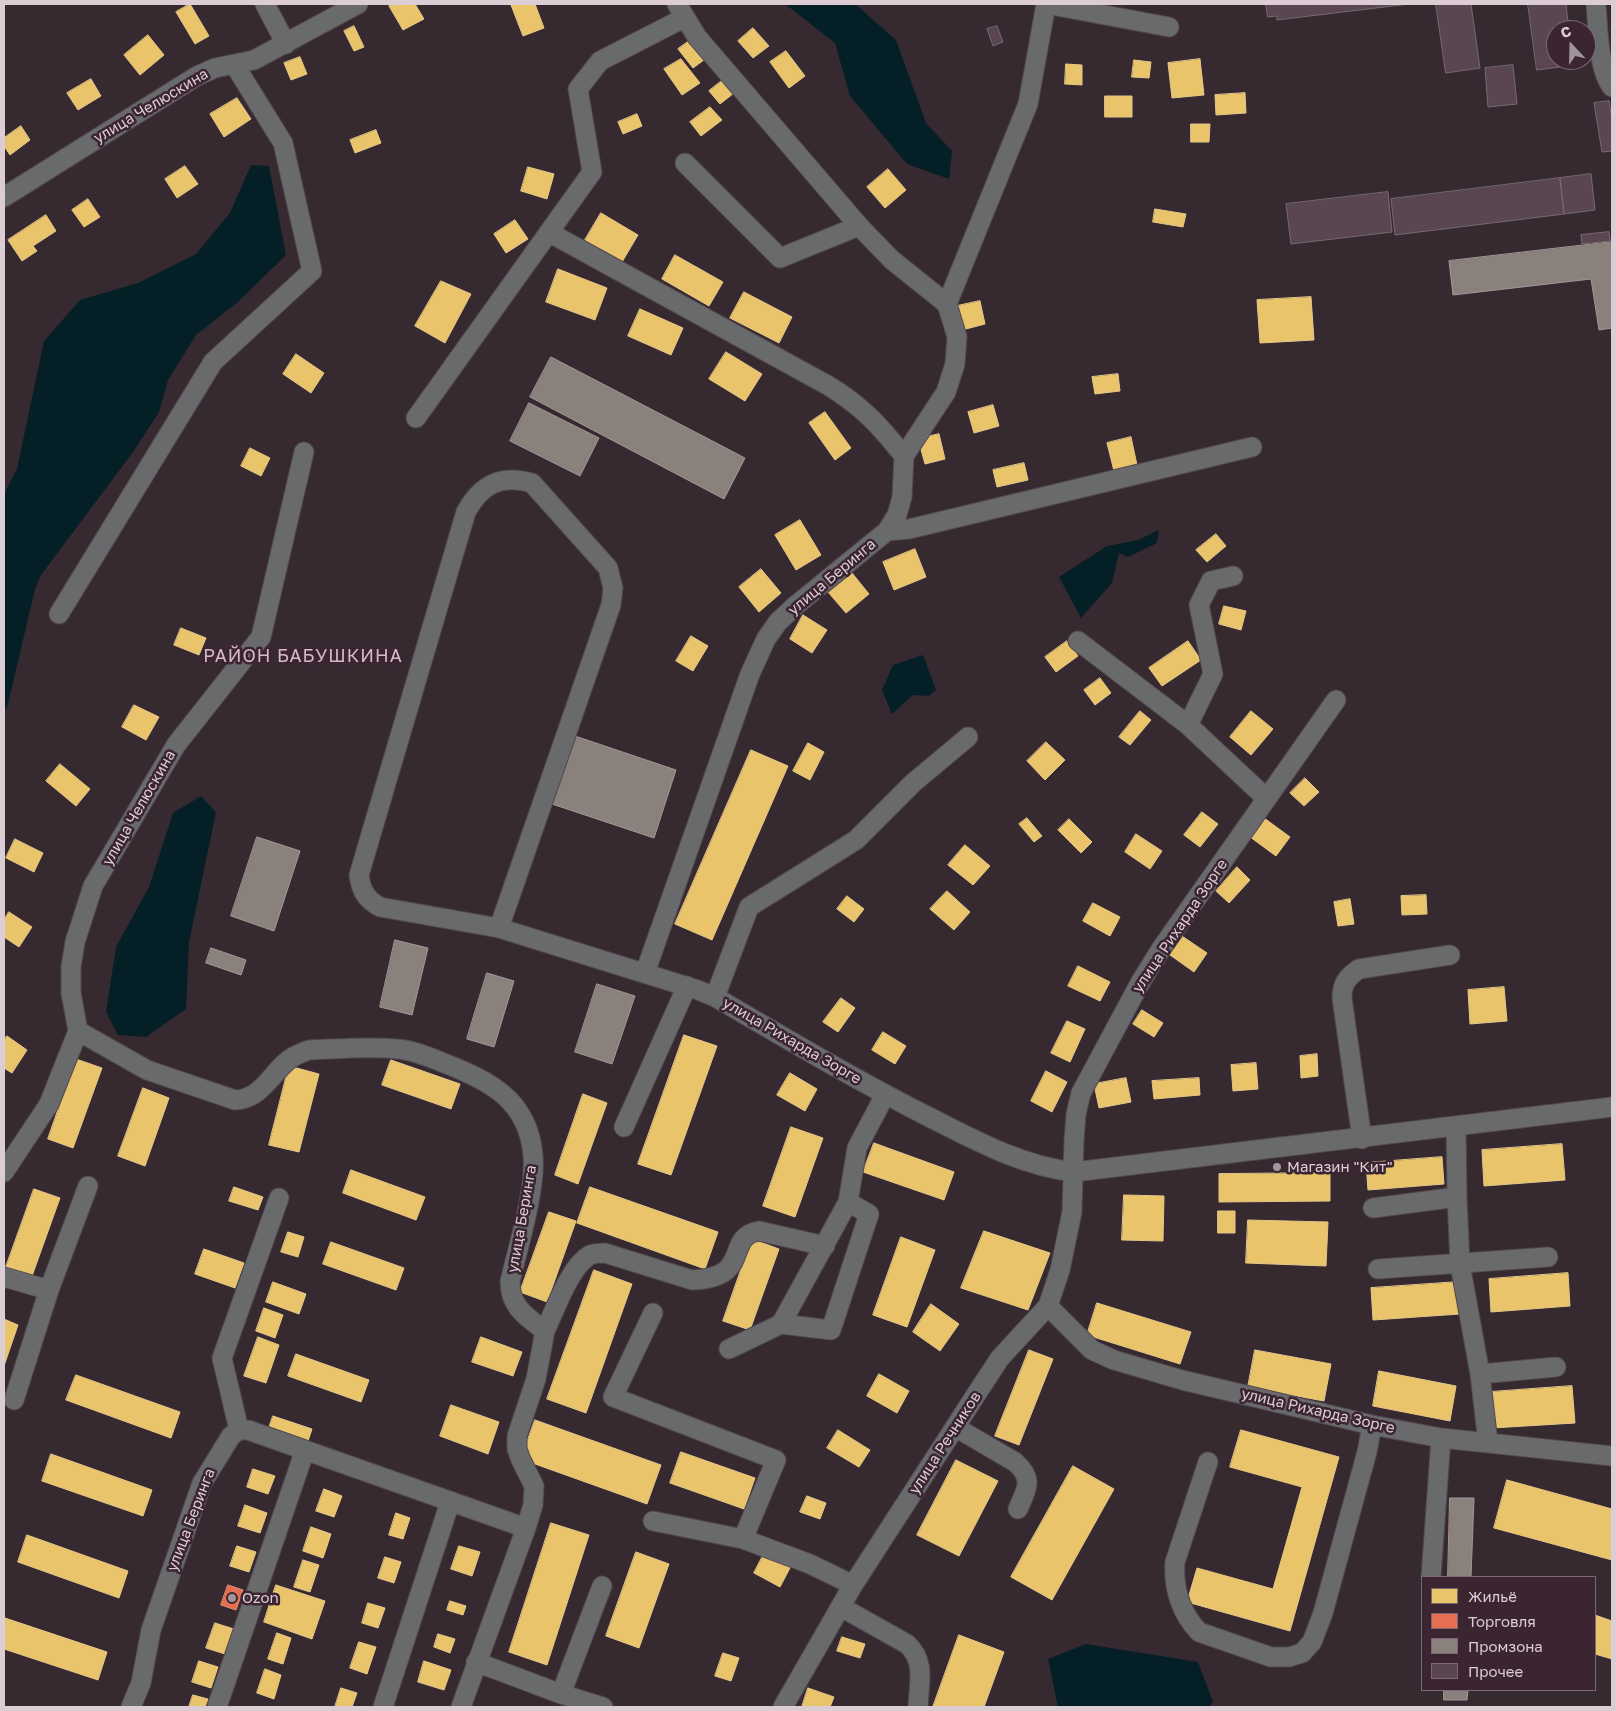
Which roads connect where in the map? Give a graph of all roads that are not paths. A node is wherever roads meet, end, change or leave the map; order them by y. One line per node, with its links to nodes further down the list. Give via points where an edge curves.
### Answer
1 (265, 4): 6 (street)
2 (358, 4): 6 (street, улица Челюскина)
3 (1596, 4): 8 (street, via 1603,66)
4 (680, 11): 11 (street, via 697,37); 12 (street, via 600,61 578,89 592,172)
5 (1170, 27): 13 (street, via 1046,4 1028,104)
6 (286, 44): 7 (street, улица Челюскина, via 254,60)
7 (234, 64): 10 (street, улица Челюскина, via 197,76); 20 (street, via 283,143 312,271 213,362)
8 (1612, 87)
9 (685, 163): 11 (street, via 780,258)
10 (4, 198)
11 (859, 226): 13 (street, via 892,260)
12 (550, 233): 14 (street); 17 (street, via 854,401 873,418)
13 (947, 304): 17 (street, via 957,337 955,364 946,392)
14 (416, 418)
15 (1252, 447): 18 (street, улица Беринга, via 910,529)
16 (304, 452): 31 (street, улица Челюскина, via 261,637 176,745 93,886 70,967)
17 (904, 456): 18 (street, via 902,497 897,515)
18 (887, 531): 28 (street, улица Беринга, via 795,606 766,639 750,674)
19 (1233, 576): 23 (street, via 1210,581 1199,605 1213,674)
20 (59, 614)
21 (1078, 641): 23 (street)
22 (1336, 700): 25 (street, улица Рихарда Зорге)
23 (1188, 724): 25 (street)
24 (968, 738): 30 (street, via 913,783 856,840 749,907)
25 (1266, 798): 38 (street, улица Рихарда Зорге, via 1145,974 1081,1093 1076,1114)
26 (499, 928): 26 (street, улица Рихарда Зорге, via 380,907 367,900 359,874 466,512 474,497 488,486 518,479 532,483 608,568 612,588 611,606); 28 (street, улица Рихарда Зорге)
27 (1450, 955): 36 (street, via 1359,969 1342,987)
28 (645, 973): 29 (street, улица Рихарда Зорге)
29 (687, 986): 30 (street, улица Рихарда Зорге); 35 (street)
30 (715, 997): 32 (street, улица Рихарда Зорге)
31 (78, 1031): 37 (street, via 50,1104); 53 (street, улица Беринга, via 147,1070 235,1100 254,1096 296,1054 327,1049 398,1048 480,1077 496,1087 527,1128 532,1154 533,1173 510,1293 522,1313)
32 (885, 1095): 38 (street, улица Рихарда Зорге, via 981,1144 1053,1170); 42 (street, via 857,1148)
33 (1612, 1107): 34 (street, улица Рихарда Зорге)
34 (1456, 1126): 36 (street, улица Рихарда Зорге); 40 (street)
35 (624, 1127)
36 (1362, 1139): 38 (street, улица Рихарда Зорге)
37 (4, 1172)
38 (1074, 1172): 50 (street, улица Речников, via 1072,1212 1060,1270)
39 (88, 1186): 49 (street)
40 (1457, 1197): 43 (street); 46 (street)
41 (279, 1198): 60 (street, via 222,1358)
42 (848, 1202): 44 (street); 52 (street, via 869,1214 831,1330)
43 (1373, 1208)
44 (825, 1246): 52 (street); 53 (street, via 751,1232 741,1242 733,1266 721,1276 707,1280 692,1280 606,1253 592,1254 574,1272)
45 (1548, 1256): 46 (street)
46 (1460, 1264): 47 (street); 56 (street)
47 (1378, 1269)
48 (4, 1277): 49 (street)
49 (49, 1290): 57 (street)
50 (1048, 1306): 58 (street, улица Рихарда Зорге, via 1092,1350 1114,1360 1182,1380); 59 (street, улица Речников, via 1000,1358)
51 (653, 1313): 70 (street, via 613,1396 776,1460)
52 (781, 1324): 54 (street)
53 (545, 1331): 69 (street, via 536,1379 518,1436 519,1454 534,1486 533,1505)
54 (729, 1349)
55 (1556, 1367): 56 (street)
56 (1480, 1374): 62 (street)
57 (14, 1400)
58 (1372, 1424): 61 (street, улица Рихарда Зорге); 65 (street, via 1323,1613 1312,1642 1302,1653 1289,1657 1271,1657 1199,1632 1191,1624 1177,1594 1175,1562)
59 (955, 1427): 67 (street, via 1023,1469 1028,1487); 72 (street, улица Речников)
60 (239, 1430): 63 (street); 77 (street, улица Беринга, via 231,1436 202,1483 151,1630 141,1683)
61 (1442, 1438): 62 (street, улица Рихарда Зорге); 71 (street)
62 (1488, 1443): 64 (street, улица Рихарда Зорге)
63 (305, 1450): 66 (street); 78 (street)
64 (1612, 1456)
65 (1208, 1462)
66 (450, 1502): 69 (street); 79 (street)
67 (1018, 1509)
68 (653, 1521): 70 (street)
69 (526, 1528): 75 (street)
70 (744, 1539): 72 (street, via 810,1564)
71 (1430, 1576)
72 (853, 1585): 74 (street, улица Речников)
73 (602, 1586): 76 (street)
74 (840, 1607): 82 (street, улица Речников); 83 (street, via 914,1651 919,1660)
75 (476, 1662): 76 (street); 80 (street)
76 (561, 1694): 81 (street)
77 (131, 1707)
78 (217, 1707)
79 (383, 1707)
80 (461, 1707)
81 (603, 1707)
82 (783, 1707)
83 (918, 1707)

